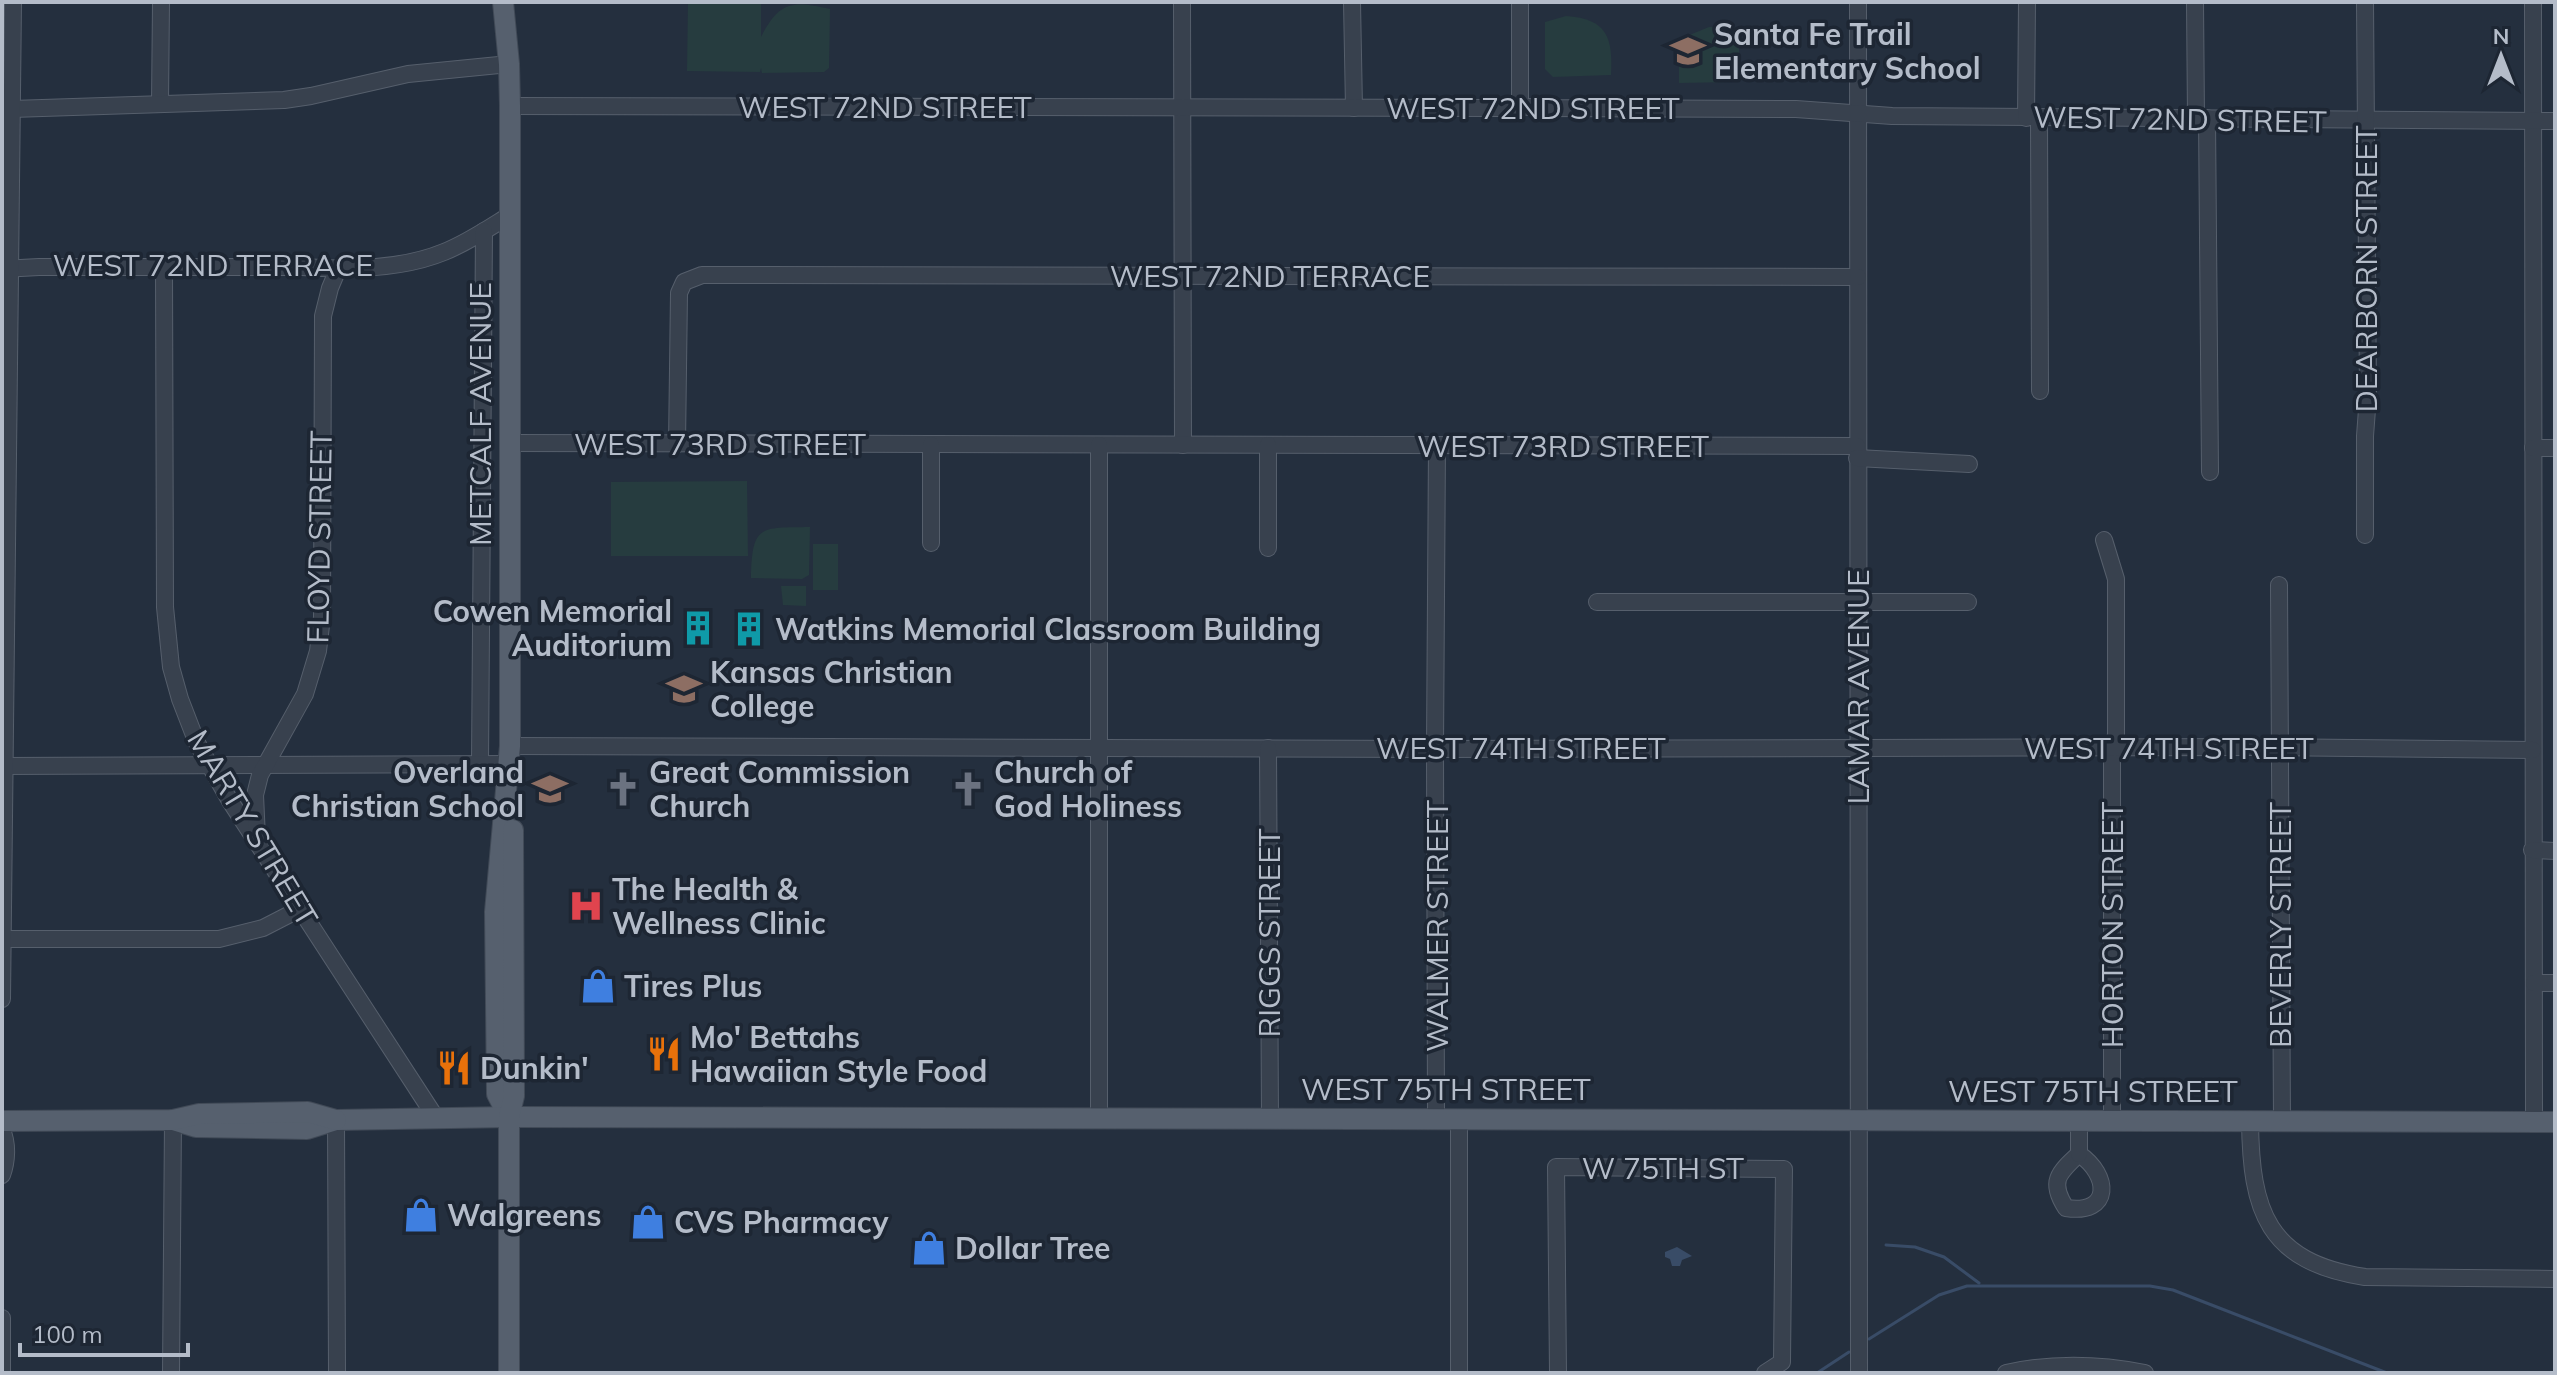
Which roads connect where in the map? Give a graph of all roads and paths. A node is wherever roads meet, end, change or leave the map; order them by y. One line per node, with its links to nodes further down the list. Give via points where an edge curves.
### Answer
1 (13, 2): 19 (street)
2 (161, 2): 14 (street)
3 (503, 2): 13 (main road, METCALF AVENUE)
4 (515, 2): 13 (main road, METCALF AVENUE)
5 (1182, 2): 17 (street)
6 (1352, 2): 18 (street)
7 (1520, 2): 16 (street)
8 (1858, 2): 20 (street, LAMAR AVENUE)
9 (2027, 2): 21 (street)
10 (2195, 2): 22 (street)
11 (2365, 2): 23 (street, DEARBORN STREET)
12 (2533, 2): 24 (street)
13 (509, 64): 14 (street, via 408,74 284,100); 15 (main road, METCALF AVENUE)
14 (160, 103): 19 (street)
15 (510, 106): 17 (street, WEST 72ND STREET); 26 (main road, METCALF AVENUE)
16 (1520, 106): 18 (street, WEST 72ND STREET); 20 (street, WEST 72ND STREET, via 1796,109)
17 (1183, 108): 18 (street, WEST 72ND STREET); 31 (street)
18 (1354, 108)
19 (12, 109): 29 (street)
20 (1858, 116): 21 (street, WEST 72ND STREET); 32 (street, LAMAR AVENUE)
21 (2032, 118): 22 (street, WEST 72ND STREET); 33 (street)
22 (2202, 118): 23 (street, WEST 72ND STREET); 45 (street)
23 (2366, 121): 24 (street, WEST 72ND STREET); 46 (street, DEARBORN STREET)
24 (2534, 121): 25 (street, WEST 72ND STREET); 41 (street)
25 (2555, 121)
26 (510, 215): 27 (street, WEST 72ND TERRACE); 34 (main road, METCALF AVENUE)
27 (484, 231): 30 (street, WEST 72ND TERRACE, via 422,259); 62 (street)
28 (164, 267): 29 (street, WEST 72ND TERRACE); 30 (street, WEST 72ND TERRACE); 64 (street, MARTY STREET, via 166,631 180,699)
29 (5, 269): 65 (street)
30 (338, 269): 63 (street, FLOYD STREET, via 323,316 318,651 305,694)
31 (1184, 276): 32 (street, WEST 72ND TERRACE); 35 (street, WEST 72ND TERRACE, via 702,275 680,287); 38 (street)
32 (1858, 277): 43 (street, LAMAR AVENUE)
33 (2040, 391)
34 (509, 443): 35 (street, WEST 73RD STREET); 61 (main road, METCALF AVENUE)
35 (677, 444): 36 (street, WEST 73RD STREET)
36 (931, 445): 37 (street, WEST 73RD STREET); 48 (street)
37 (1099, 445): 38 (street, WEST 73RD STREET); 54 (street)
38 (1183, 445): 39 (street, WEST 73RD STREET)
39 (1268, 445): 40 (street, WEST 73RD STREET); 49 (street)
40 (1437, 445): 43 (street, WEST 73RD STREET); 59 (street, WALMER STREET)
41 (2533, 448): 42 (street); 60 (street)
42 (2555, 448)
43 (1857, 452): 44 (street, WEST 73RD STREET); 52 (street, LAMAR AVENUE)
44 (1969, 464)
45 (2210, 472)
46 (2365, 535)
47 (2104, 540): 56 (street, HORTON STREET, via 2116,579)
48 (931, 543)
49 (1268, 548)
50 (2279, 585): 57 (street, BEVERLY STREET)
51 (1597, 602): 52 (street)
52 (1858, 602): 53 (street); 55 (street, LAMAR AVENUE)
53 (1968, 602)
54 (1099, 746): 58 (street, WEST 74TH STREET); 61 (street, WEST 74TH STREET); 77 (street)
55 (1859, 747): 56 (street, WEST 74TH STREET); 59 (street, WEST 74TH STREET); 85 (street, LAMAR AVENUE)
56 (2114, 747): 57 (street, WEST 74TH STREET); 86 (street, HORTON STREET)
57 (2280, 747): 60 (street, WEST 74TH STREET); 88 (street, BEVERLY STREET)
58 (1268, 748): 59 (street, WEST 74TH STREET); 78 (street, RIGGS STREET)
59 (1435, 749): 79 (street, WALMER STREET)
60 (2533, 750): 67 (street)
61 (510, 755): 62 (street, WEST 74TH STREET); 75 (main road, METCALF AVENUE, via 515,971 514,1096)
62 (480, 763): 63 (street, WEST 74TH STREET)
63 (267, 764): 64 (street, WEST 74TH STREET); 66 (street, FLOYD STREET, via 255,795)
64 (209, 765): 65 (street, WEST 74TH STREET); 66 (street, MARTY STREET)
65 (4, 766): 69 (street)
66 (257, 841): 70 (street, MARTY STREET)
67 (2532, 850): 68 (street); 72 (street)
68 (2555, 851)
69 (3, 865): 71 (street)
70 (300, 909): 71 (street, via 263,928 219,939); 76 (street, MARTY STREET)
71 (3, 939): 74 (street)
72 (2534, 983): 73 (street); 89 (street)
73 (2555, 983)
74 (2, 999)
75 (509, 1117): 76 (main road, WEST 75TH STREET); 77 (main road, WEST 75TH STREET); 99 (main road, METCALF AVENUE)
76 (436, 1118): 82 (main road, WEST 75TH STREET)
77 (1099, 1118): 78 (main road, WEST 75TH STREET)
78 (1270, 1119): 79 (main road, WEST 75TH STREET)
79 (1436, 1119): 80 (main road, WEST 75TH STREET)
80 (1459, 1119): 85 (main road, WEST 75TH STREET); 100 (street)
81 (173, 1120): 82 (main road, WEST 75TH STREET, via 196,1127 307,1129); 84 (main road, WEST 75TH STREET); 97 (street)
82 (336, 1120): 98 (street)
83 (2079, 1120): 85 (main road, WEST 75TH STREET); 86 (main road, WEST 75TH STREET); 92 (street)
84 (2, 1121)
85 (1859, 1121): 103 (street, LAMAR AVENUE)
86 (2112, 1121): 87 (main road, WEST 75TH STREET)
87 (2250, 1121): 88 (main road, WEST 75TH STREET); 94 (street, via 2253,1182 2262,1210 2281,1239 2308,1261 2365,1277)
88 (2282, 1122): 89 (main road, WEST 75TH STREET)
89 (2534, 1122): 90 (main road, WEST 75TH STREET)
90 (2555, 1122)
91 (2, 1130): 93 (street)
92 (2079, 1154)
93 (2, 1175)
94 (2555, 1279)
95 (2, 1318): 96 (street)
96 (2, 1373)
97 (171, 1373)
98 (337, 1373)
99 (509, 1373)
100 (1459, 1373)
101 (1558, 1373): 102 (street, W 75TH ST, via 1556,1167 1784,1169 1782,1362)
102 (1765, 1373)
103 (1859, 1373)
104 (2006, 1373): 105 (street, via 2077,1366)
105 (2145, 1373)

